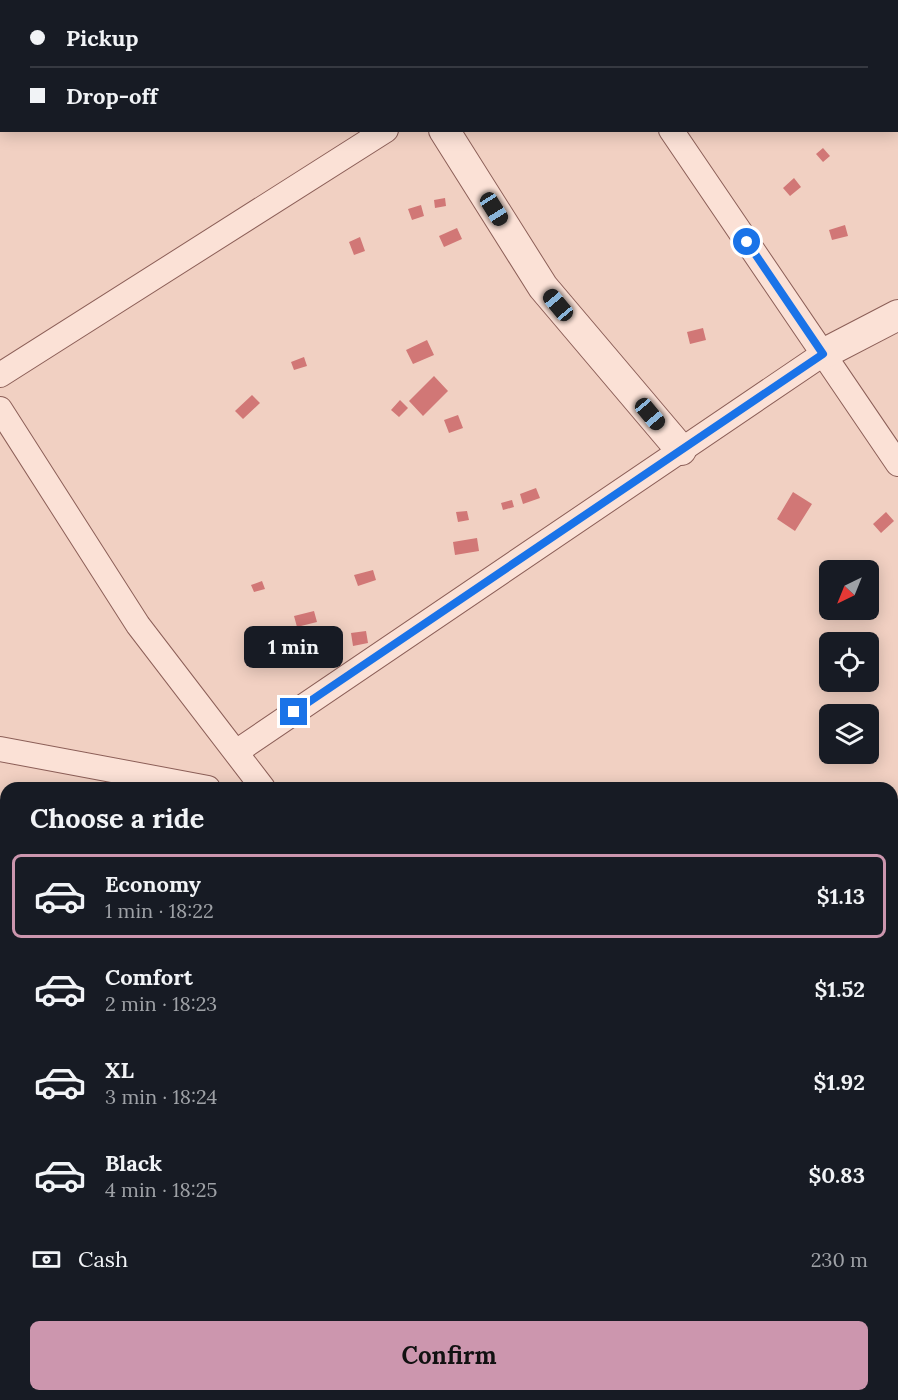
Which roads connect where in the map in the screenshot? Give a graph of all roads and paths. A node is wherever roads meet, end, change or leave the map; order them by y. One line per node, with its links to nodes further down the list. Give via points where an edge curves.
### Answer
1 (383, 132): 6 (street)
2 (445, 132): 8 (street, via 543,287)
3 (672, 132): 5 (street)
4 (898, 315): 5 (street)
5 (823, 354): 8 (street); 9 (street)
6 (0, 375)
7 (0, 409): 11 (street, via 138,625)
8 (681, 450): 11 (street)
9 (898, 464)
10 (0, 749): 12 (street)
11 (236, 752): 13 (street)
12 (176, 782)
13 (258, 782)

